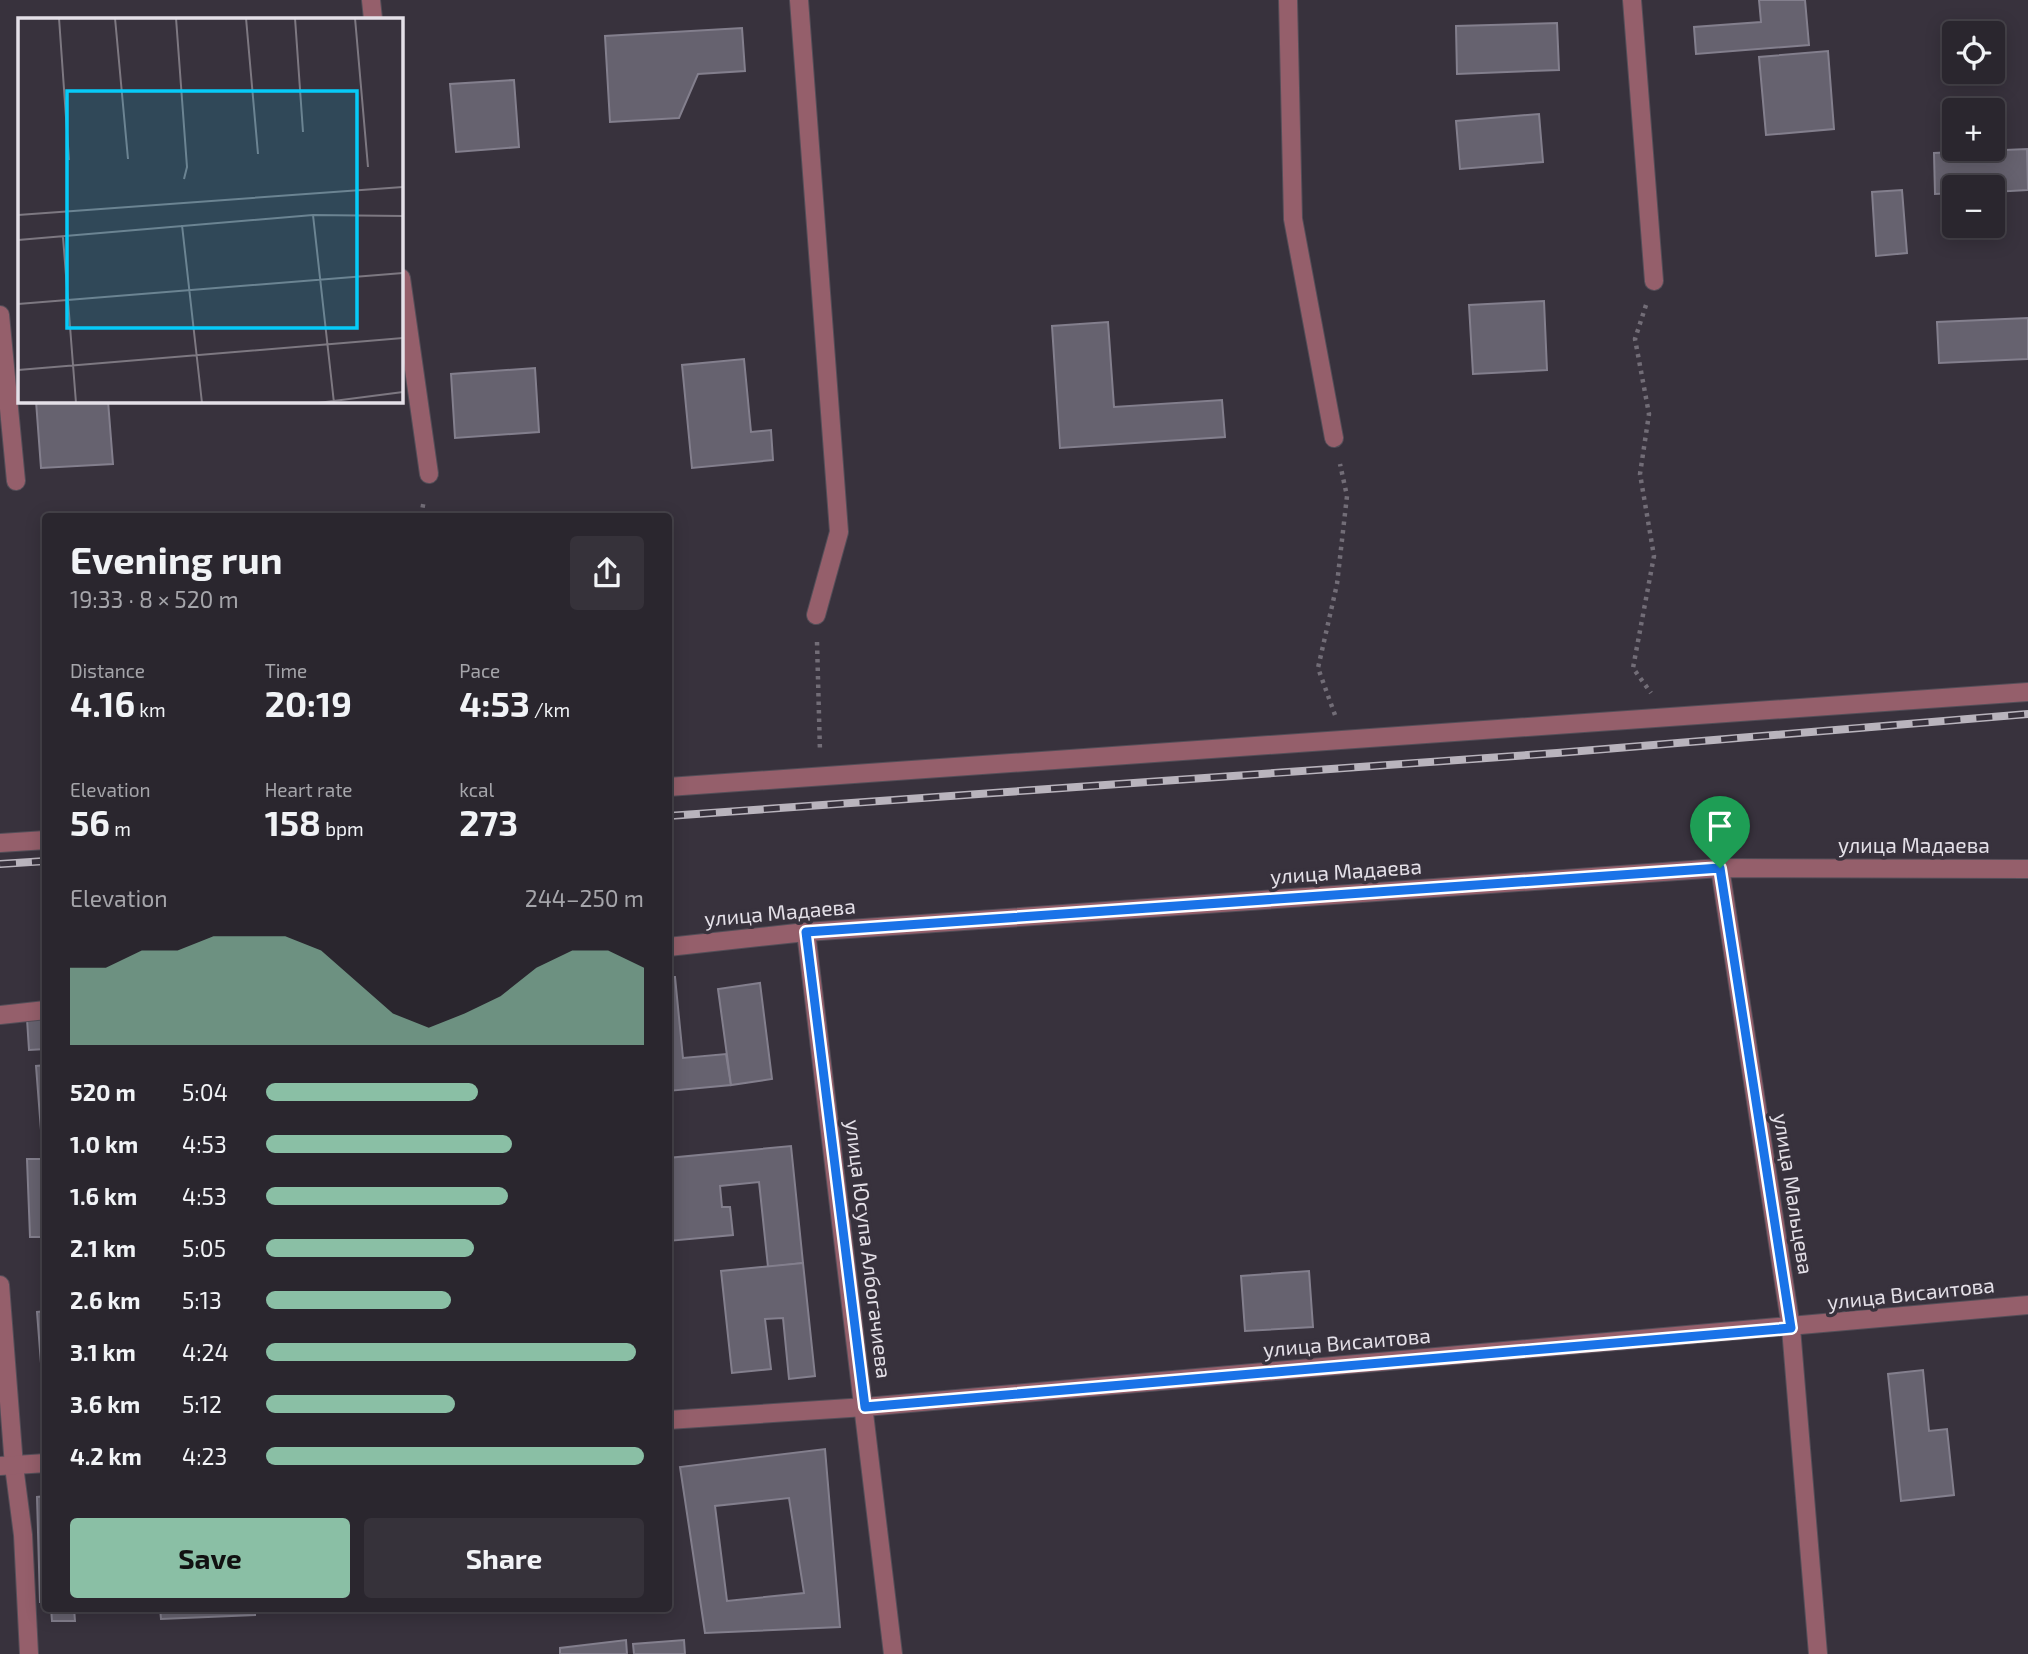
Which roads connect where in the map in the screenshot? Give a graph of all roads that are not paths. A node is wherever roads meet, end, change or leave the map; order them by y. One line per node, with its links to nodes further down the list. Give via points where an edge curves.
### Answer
1 (371, 0): 5 (street)
2 (800, 0): 12 (street, via 839,532)
3 (1288, 0): 9 (street, via 1293,219)
4 (1632, 0): 6 (street)
5 (373, 18)
6 (1654, 281)
7 (402, 285): 10 (street)
8 (0, 315): 11 (street)
9 (1334, 438)
10 (429, 474)
11 (16, 481)
12 (816, 615)
13 (2028, 692): 14 (street)
14 (672, 786)
15 (42, 839): 16 (street)
16 (0, 843)
17 (1720, 868): 18 (street, улица Мадаева); 19 (street, улица Мадаева); 25 (street, улица Мальцева)
18 (2028, 869)
19 (806, 932): 20 (street, улица Мадаева); 26 (street, улица Юсупа Албогачиева)
20 (672, 947)
21 (42, 1010): 22 (street)
22 (0, 1015)
23 (0, 1285): 29 (street)
24 (2028, 1306): 25 (street, улица Висаитова)
25 (1791, 1328): 26 (street, улица Висаитова); 32 (street, улица Мальцева)
26 (865, 1407): 27 (street, улица Висаитова); 31 (street, улица Юсупа Албогачиева)
27 (672, 1420)
28 (42, 1463): 29 (street)
29 (7, 1466): 30 (street, via 23,1535)
30 (29, 1654)
31 (893, 1654)
32 (1818, 1654)

